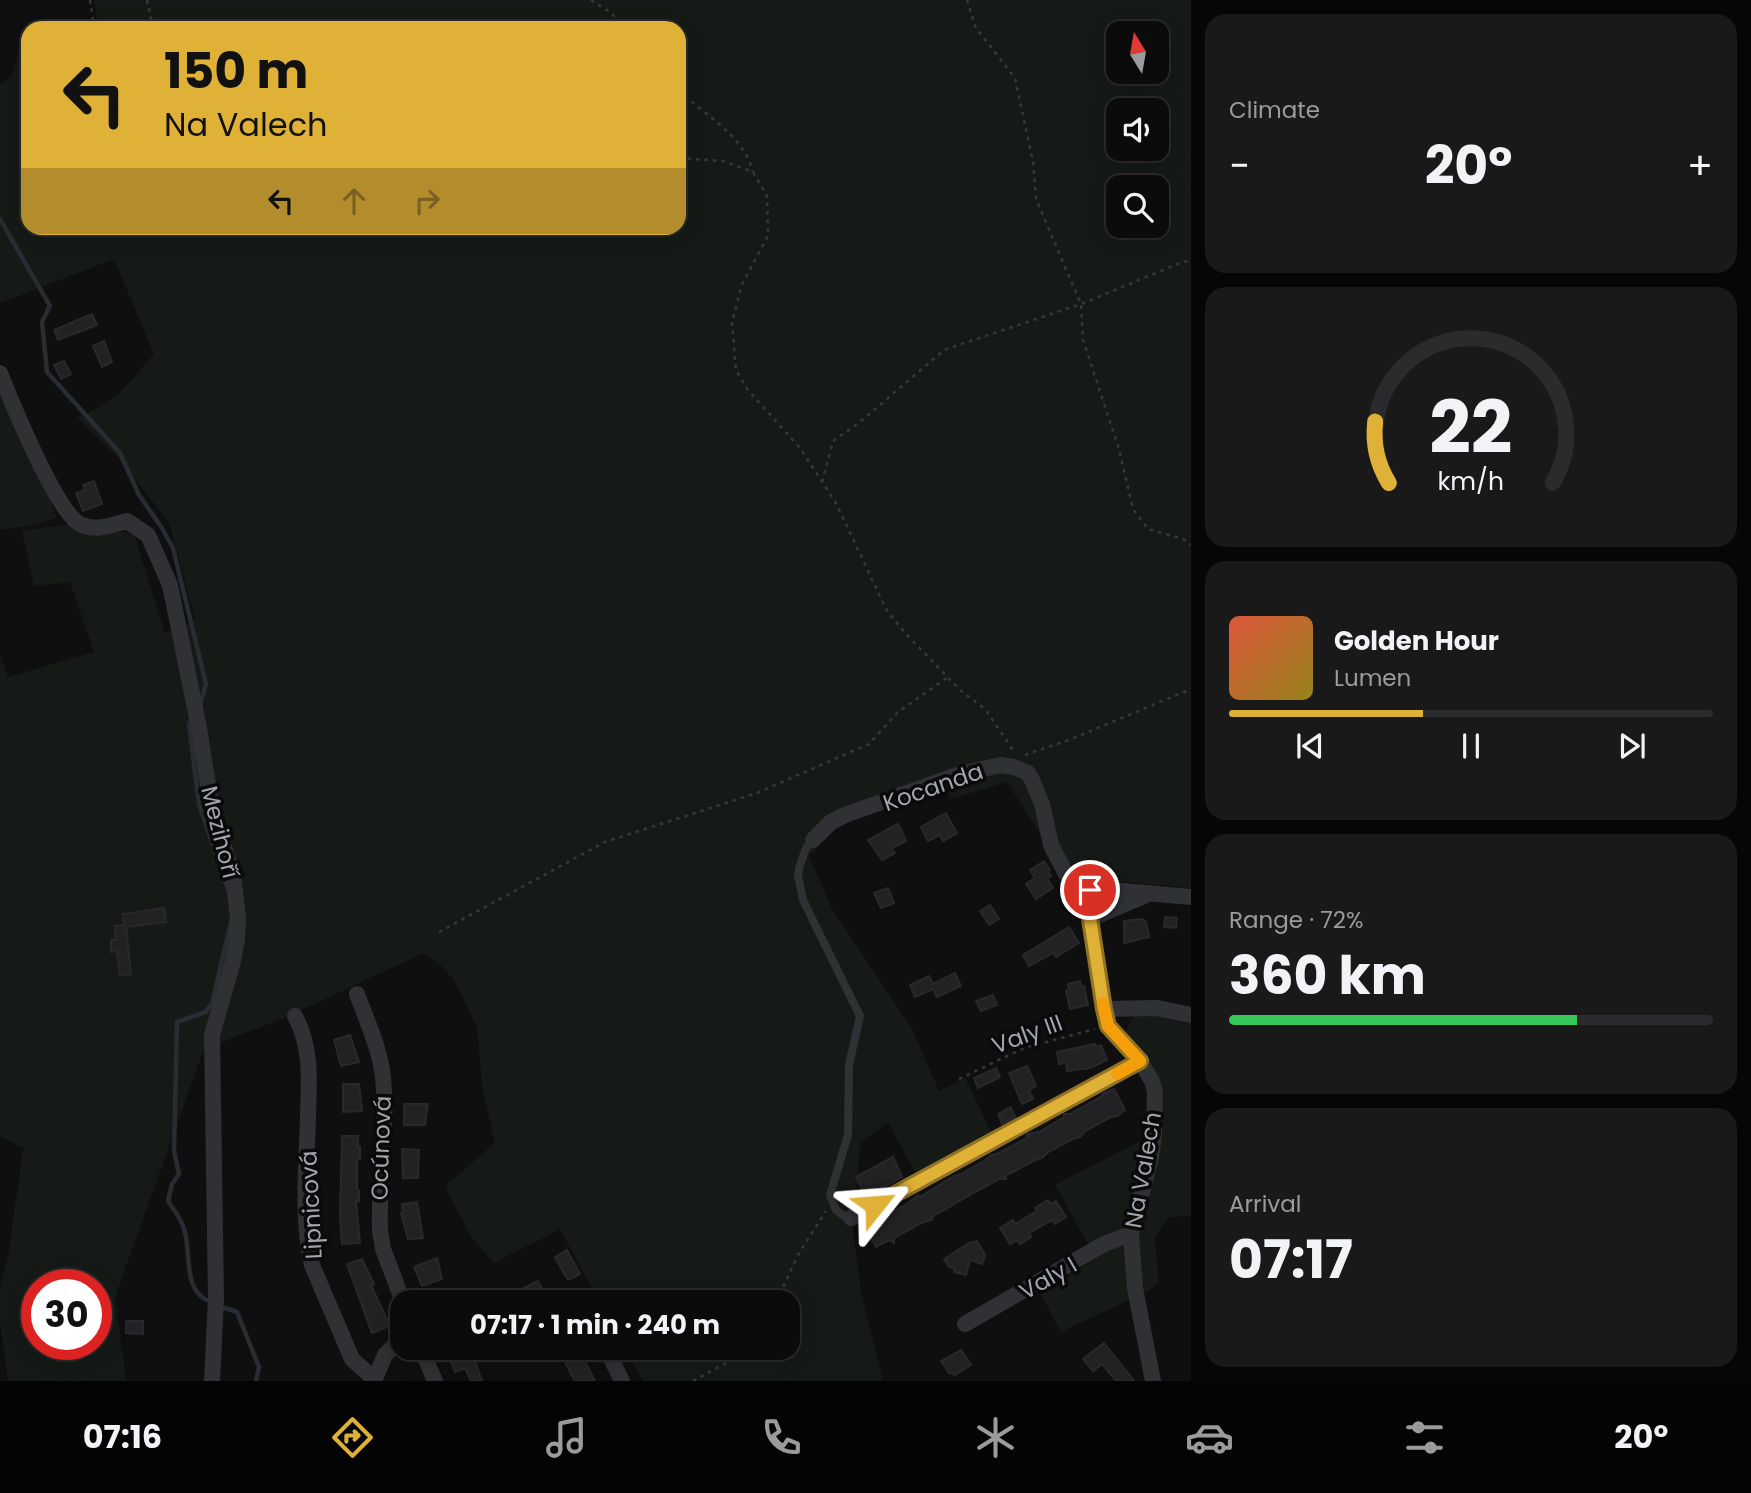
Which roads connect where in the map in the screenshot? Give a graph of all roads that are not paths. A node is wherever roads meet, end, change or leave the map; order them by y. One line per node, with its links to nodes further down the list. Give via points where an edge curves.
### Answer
1 (0, 373): 20 (street, Mezihoří, via 58,499 78,524 96,529 127,521 148,535 170,586 212,810 233,874 237,939 212,1035 216,1304)
2 (813, 840): 3 (street, Kocanda, via 845,815 957,775 1000,765 1014,767 1028,773 1038,791 1051,845 1067,876 1078,887); 12 (lane, via 799,867 803,900 860,1016 849,1065 848,1135 830,1195 832,1203)
3 (1090, 890): 4 (street); 6 (street, Na Valech)
4 (1151, 893): 5 (street); 6 (street)
5 (1191, 897)
6 (1090, 919): 8 (street, Na Valech)
7 (357, 994): 14 (street, Ocúnová, via 382,1072 380,1231)
8 (1104, 1009): 9 (street, via 1157,1008); 11 (street, Na Valech, via 1108,1026)
9 (1191, 1015)
10 (295, 1016): 19 (street, Lipnicová, via 309,1065 308,1251 352,1359)
11 (1140, 1061): 12 (street); 13 (street, Na Valech, via 1152,1082 1156,1106 1151,1157)
12 (851, 1218)
13 (1131, 1234): 15 (street, Valy I, via 1104,1244); 23 (street, Na Valech, via 1135,1288)
14 (398, 1290)
15 (965, 1324)
16 (390, 1350): 19 (street)
17 (426, 1360): 21 (street)
18 (612, 1360): 22 (street)
19 (374, 1380)
20 (212, 1381)
21 (435, 1381)
22 (622, 1381)
23 (1153, 1381)

